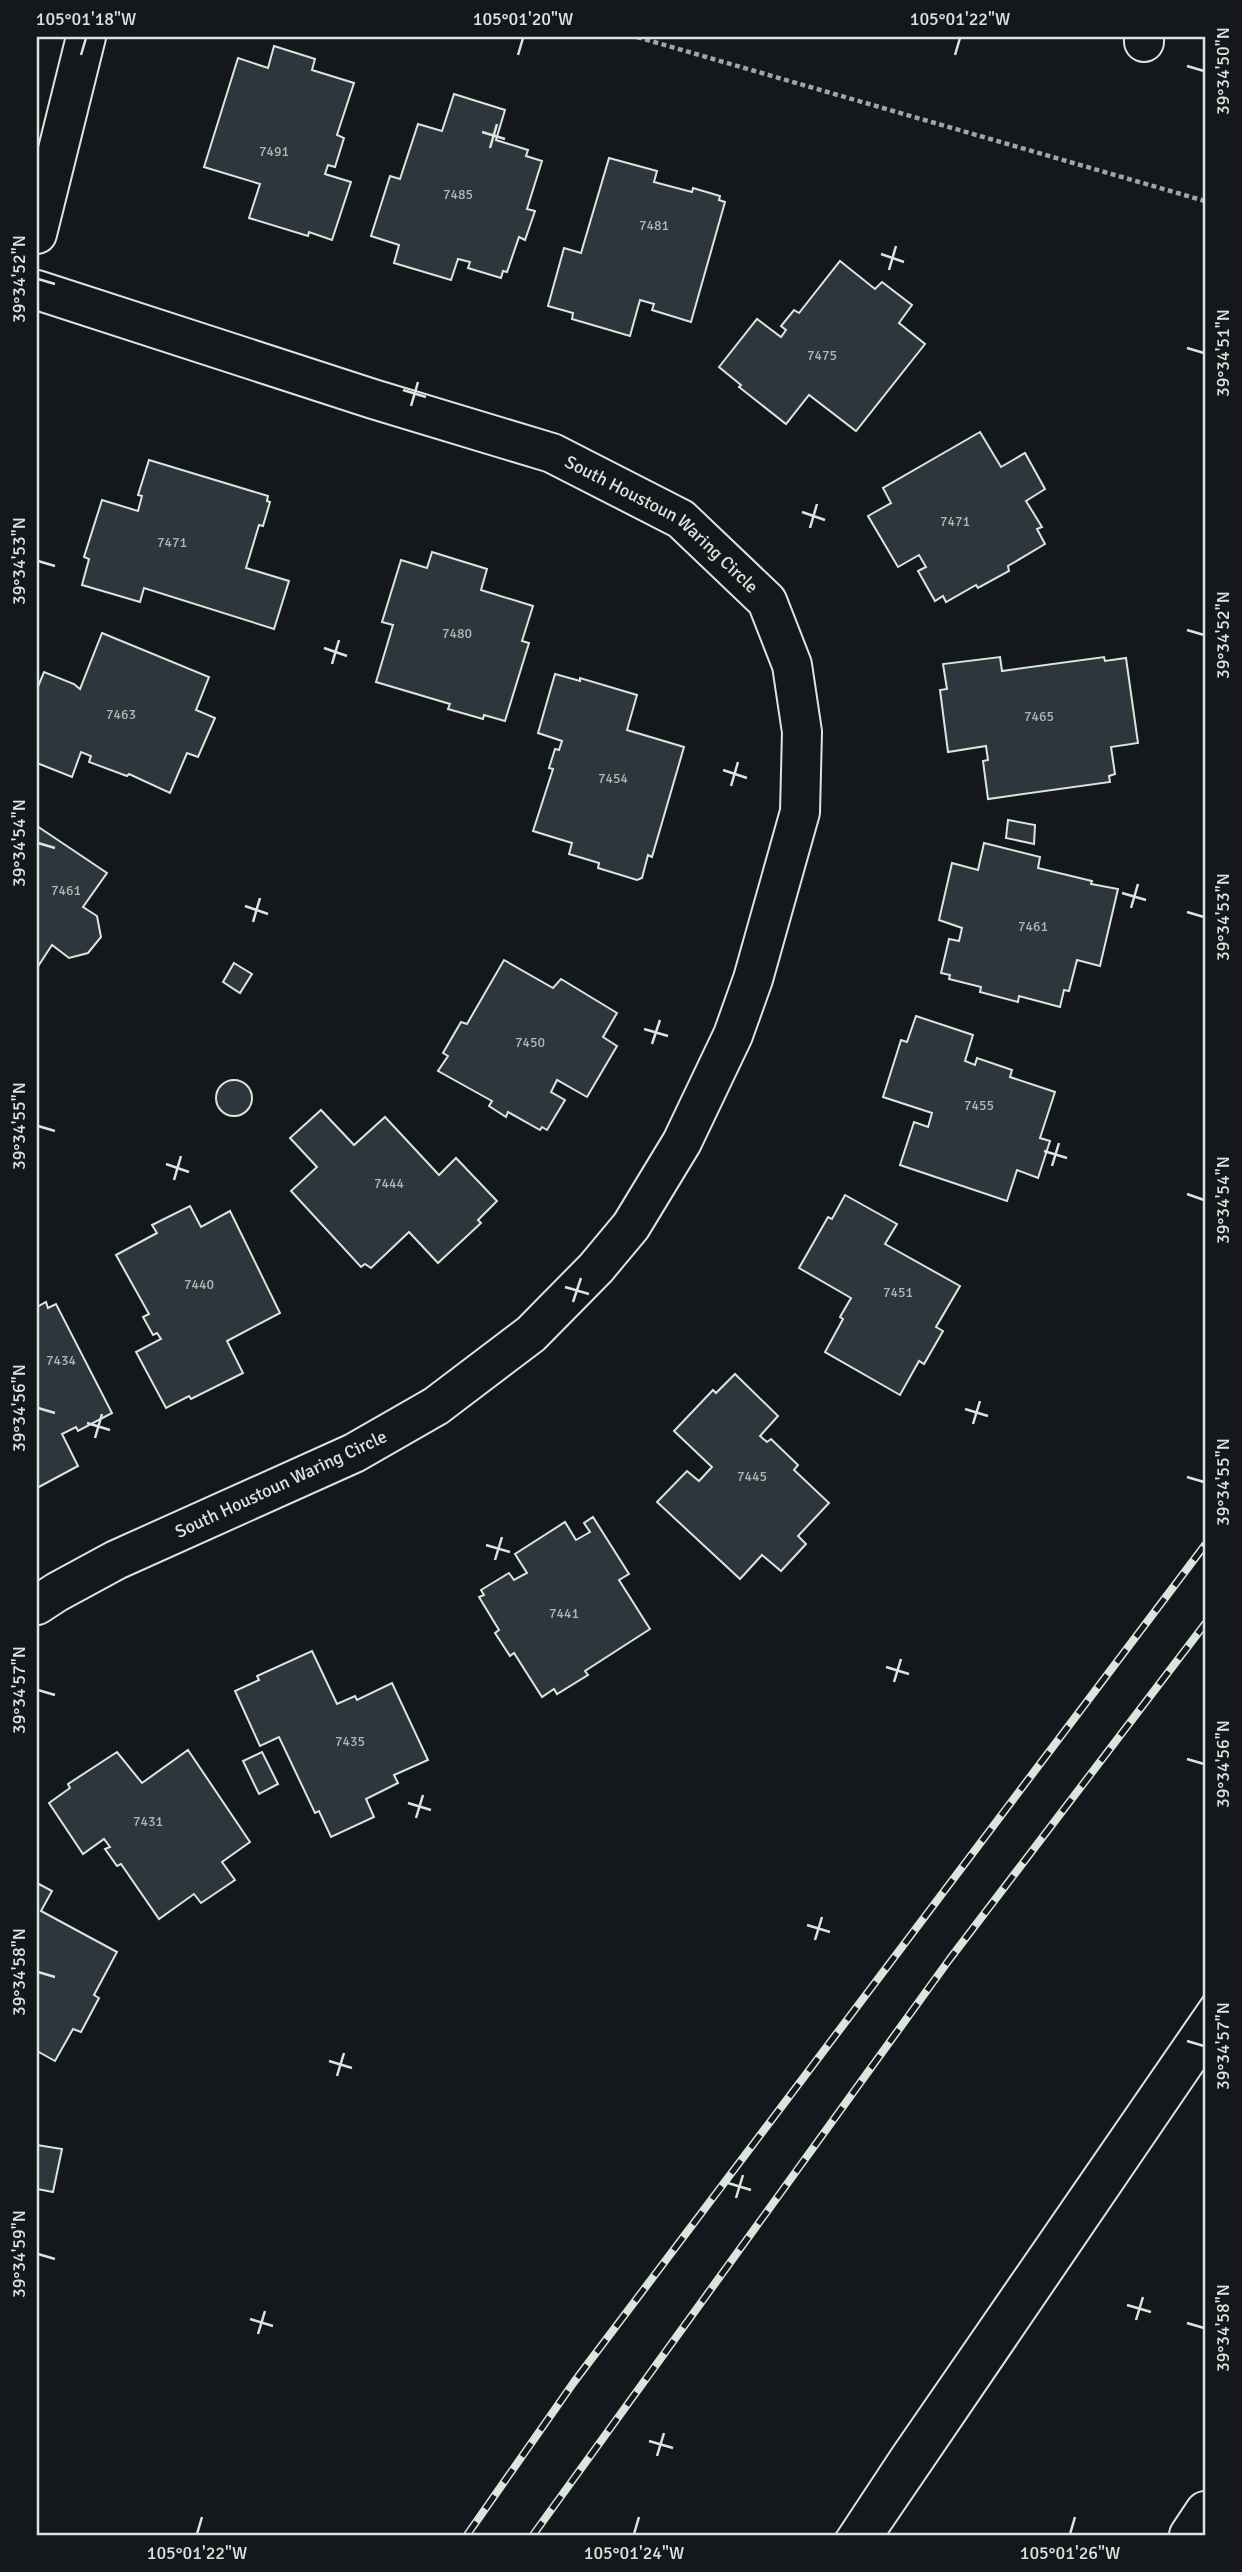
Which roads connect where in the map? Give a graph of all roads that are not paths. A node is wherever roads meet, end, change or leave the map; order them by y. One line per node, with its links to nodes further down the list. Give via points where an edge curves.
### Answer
1 (86, 37): 2 (main road)
2 (37, 234)
3 (37, 290): 4 (main road, South Houstoun Waring Circle, via 552,453 681,519 767,601 792,665 802,732 800,812 733,1035 682,1142 631,1226 596,1268 531,1335 436,1406 354,1453 117,1560)
4 (37, 1605)
5 (1205, 2511): 6 (main road)
6 (1189, 2535)

